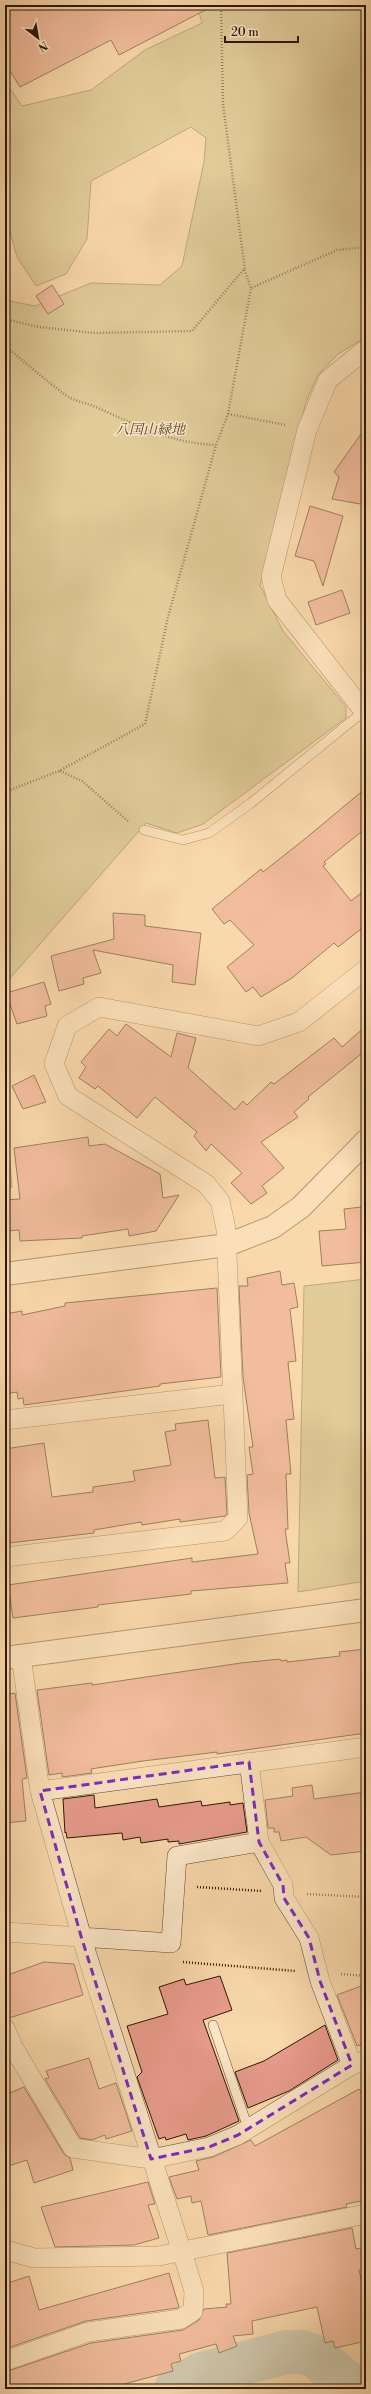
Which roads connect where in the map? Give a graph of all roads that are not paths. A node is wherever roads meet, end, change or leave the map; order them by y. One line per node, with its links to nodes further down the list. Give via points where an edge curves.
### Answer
1 (366, 349): 2 (street, via 328,380 308,430 271,576 277,600)
2 (365, 713): 3 (lane, via 209,833 182,840)
3 (144, 830)
4 (366, 969): 6 (street, via 299,1022 258,1036 99,1006 67,1026 54,1064 68,1096 206,1184 220,1201)
5 (366, 1141): 6 (street, via 301,1207 273,1227)
6 (227, 1245): 7 (street); 8 (street)
7 (5, 1274)
8 (232, 1394): 9 (street); 10 (street, via 238,1518 225,1531)
9 (5, 1420)
10 (5, 1557)
11 (366, 1610): 12 (street)
12 (13, 1657): 15 (street)
13 (366, 1747): 14 (street)
14 (249, 1762): 15 (street); 16 (street)
15 (40, 1791): 18 (street)
16 (260, 1842): 18 (street, via 177,1856 171,1943); 22 (street, via 283,1885 284,1898 309,1938 320,1981)
17 (5, 1932): 18 (street)
18 (81, 1936): 24 (street)
19 (213, 2025): 23 (lane)
20 (5, 2028): 21 (street)
21 (9, 2046): 24 (street, via 73,2148)
22 (359, 2062): 23 (street)
23 (248, 2128): 24 (street, via 209,2148)
24 (151, 2159): 27 (street)
25 (366, 2214): 27 (street)
26 (5, 2250): 27 (street, via 34,2258 159,2256)
27 (182, 2252): 28 (street, via 194,2291 193,2311 181,2319 88,2332)
28 (5, 2361)

